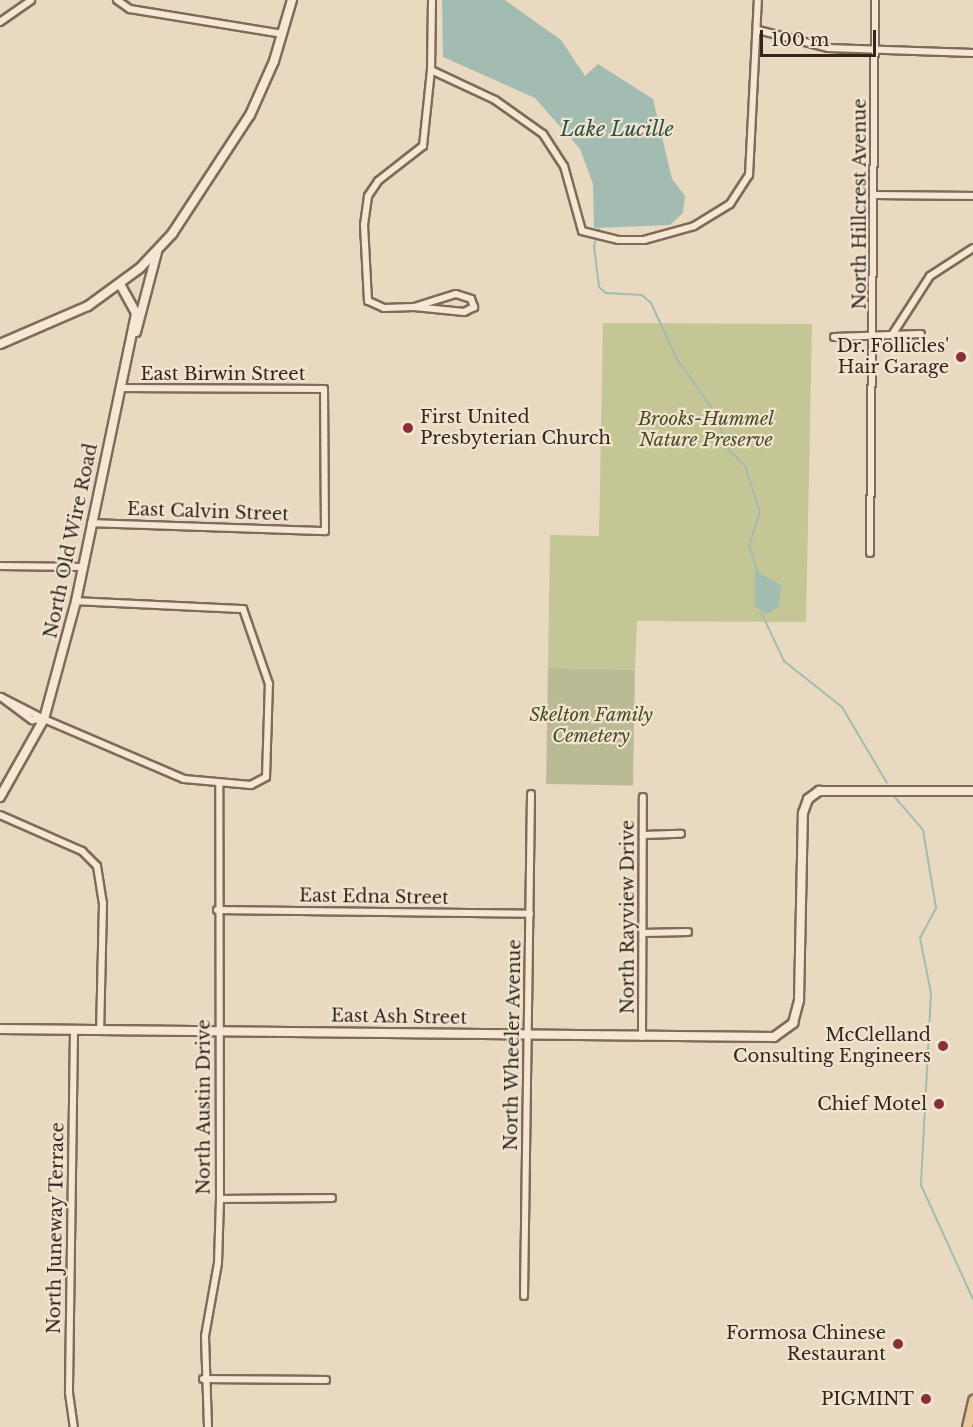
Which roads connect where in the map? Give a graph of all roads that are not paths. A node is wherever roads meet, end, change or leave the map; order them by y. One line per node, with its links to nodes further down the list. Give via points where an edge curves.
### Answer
1 (31, 0): 7 (street)
2 (117, 0): 9 (street, via 130,9)
3 (292, 0): 9 (street)
4 (432, 0): 12 (street)
5 (758, 0): 8 (street)
6 (874, 0): 10 (street, North Hillcrest Avenue)
7 (0, 22)
8 (758, 30): 10 (street, via 828,48); 12 (street, via 749,175 730,204 694,226 644,240 593,237 577,224 564,166 543,134 495,100)
9 (283, 34): 16 (street, via 245,123)
10 (874, 51): 11 (street); 13 (street, North Hillcrest Avenue)
11 (973, 53)
12 (431, 70): 18 (street, via 423,146 378,181 368,196 364,225 368,301 384,308)
13 (877, 195): 14 (street); 21 (street, North Hillcrest Avenue)
14 (973, 196)
15 (973, 248): 20 (street, via 930,276 895,324)
16 (158, 251): 17 (street); 23 (street)
17 (120, 284): 23 (street, North Old Wire Road, via 135,306); 24 (street, via 68,317)
18 (414, 307): 18 (street, via 464,312 474,303 456,294)
19 (921, 334): 20 (street)
20 (892, 335): 21 (street)
21 (874, 336): 22 (street); 28 (street, North Hillcrest Avenue)
22 (834, 337)
23 (131, 341): 25 (street, North Old Wire Road)
24 (0, 344)
25 (121, 388): 26 (street, North Old Wire Road); 27 (street, East Birwin Street, via 324,389)
26 (91, 523): 27 (street, East Calvin Street); 30 (street, North Old Wire Road)
27 (325, 531)
28 (870, 553)
29 (0, 566): 30 (street)
30 (83, 567): 31 (street, North Old Wire Road)
31 (76, 601): 33 (street, North Old Wire Road); 34 (street, via 243,609 269,684 263,782)
32 (0, 697): 33 (street)
33 (44, 719): 34 (street, via 184,779); 37 (street, North Old Wire Road)
34 (219, 784): 42 (street, North Austin Drive)
35 (973, 791): 51 (street, East Ash Street, via 819,791 808,800 803,813 801,972 793,1023 774,1037)
36 (531, 794): 43 (street, North Wheeler Avenue)
37 (0, 797)
38 (643, 797): 41 (street, North Rayview Drive)
39 (0, 815): 48 (street, via 82,851 100,876)
40 (681, 834): 41 (street)
41 (643, 835): 45 (street, North Rayview Drive)
42 (217, 910): 43 (street, East Edna Street); 49 (street, North Austin Drive)
43 (530, 914): 50 (street, North Wheeler Avenue)
44 (688, 932): 45 (street)
45 (643, 933): 51 (street, North Rayview Drive)
46 (0, 1029): 47 (street, East Ash Street)
47 (74, 1030): 48 (street, East Ash Street); 58 (street, North Juneway Terrace, via 69,1393)
48 (100, 1031): 49 (street, East Ash Street)
49 (218, 1031): 50 (street, East Ash Street); 53 (street, North Austin Drive)
50 (528, 1035): 51 (street, East Ash Street); 54 (street, North Wheeler Avenue)
51 (642, 1037)
52 (332, 1198): 53 (street)
53 (220, 1199): 55 (street, North Austin Drive, via 218,1263)
54 (525, 1296)
55 (203, 1379): 56 (street); 59 (street, North Austin Drive)
56 (326, 1380)
57 (973, 1400): 60 (main road)
58 (74, 1427)
59 (208, 1427)
60 (967, 1427)

